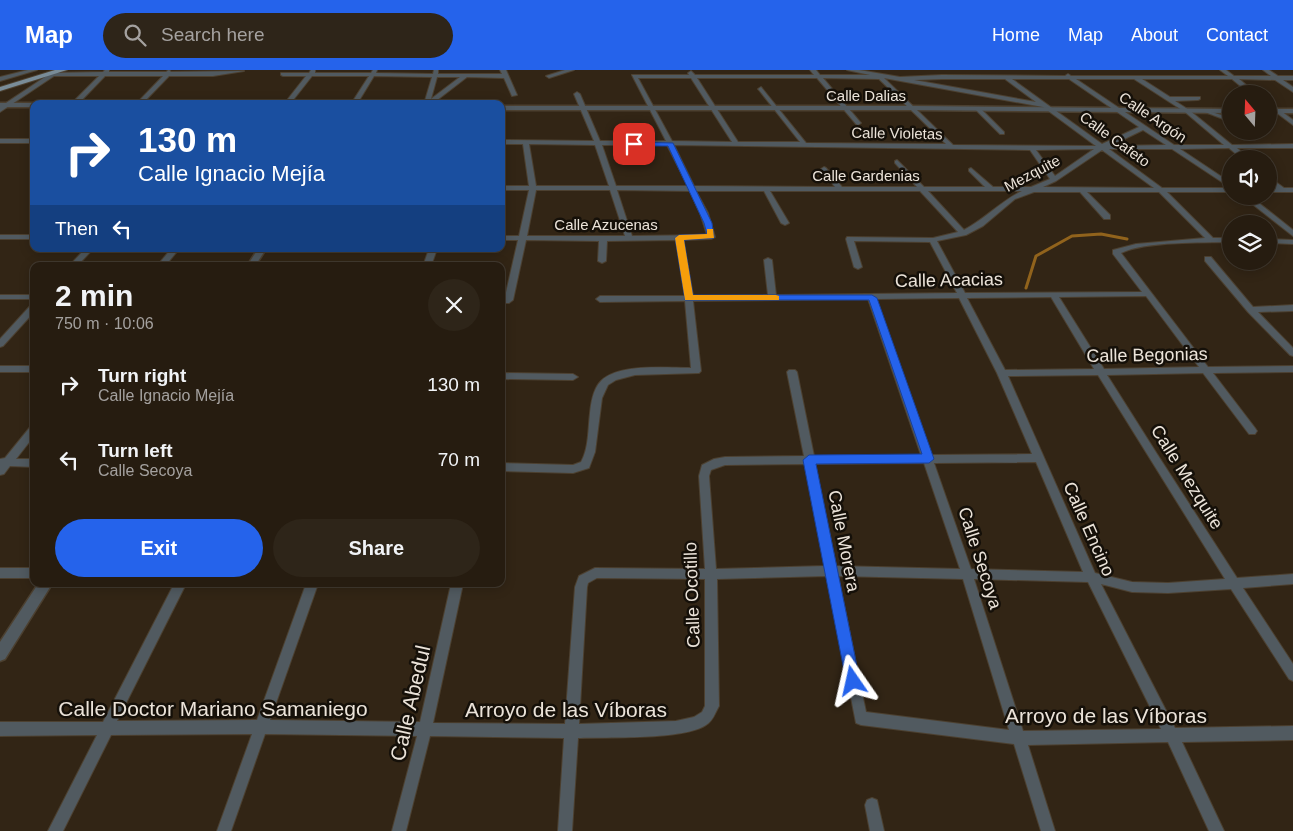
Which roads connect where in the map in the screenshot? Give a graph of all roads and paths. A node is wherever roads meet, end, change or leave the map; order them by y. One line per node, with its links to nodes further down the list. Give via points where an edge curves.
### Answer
1 (34, 70): 37 (street)
2 (63, 70): 20 (main road)
3 (474, 70): 24 (street)
4 (570, 70): 25 (street)
5 (689, 70): 26 (street)
6 (813, 70): 32 (street)
7 (850, 70): 27 (street)
8 (874, 70): 27 (street)
9 (933, 70): 28 (street)
10 (997, 70): 29 (street, Calle Cafeto)
11 (1060, 70): 30 (street, Calle Argón)
12 (1118, 70): 31 (street)
13 (1223, 70): 34 (street)
14 (1266, 70): 35 (street)
15 (241, 71): 17 (street, via 213,74)
16 (106, 72): 17 (street); 20 (street); 48 (street)
17 (169, 72): 49 (street)
18 (313, 72): 19 (street); 23 (street); 50 (street)
19 (374, 72): 21 (street); 51 (street)
20 (50, 73): 39 (main road); 41 (main road); 54 (street)
21 (436, 73): 24 (street); 52 (street)
22 (504, 73): 24 (street); 45 (street)
23 (283, 74)
24 (466, 76): 53 (street)
25 (549, 76)
26 (693, 76): 32 (street); 58 (street, via 634,76); 63 (street)
27 (880, 76): 32 (street); 38 (street); 61 (street)
28 (942, 77): 29 (street); 38 (street)
29 (1006, 77): 30 (street); 62 (street, Calle Cafeto)
30 (1069, 77): 31 (street); 66 (street, Calle Argón)
31 (1126, 77): 33 (street)
32 (820, 78): 60 (street)
33 (1135, 78): 34 (street); 47 (street)
34 (1234, 78): 35 (street); 40 (street)
35 (1277, 78): 36 (street); 43 (street)
36 (1293, 78)
37 (0, 79)
38 (899, 79): 62 (street)
39 (0, 83)
40 (1243, 85)
41 (0, 89)
42 (761, 89): 59 (street)
43 (1293, 90)
44 (577, 94): 57 (street)
45 (514, 95)
46 (1198, 98): 47 (street)
47 (1168, 99): 67 (street)
48 (78, 100)
49 (143, 100)
50 (290, 100)
51 (356, 100)
52 (429, 100)
53 (433, 100)
54 (4, 105): 55 (street); 65 (street)
55 (30, 105)
56 (505, 108): 57 (street, Calle Dalias)
57 (583, 108): 58 (street, Calle Dalias); 81 (street)
58 (651, 108): 63 (street, Calle Dalias); 82 (street)
59 (777, 108): 60 (street, Calle Dalias); 63 (street, Calle Dalias); 84 (street)
60 (845, 108): 61 (street, Calle Dalias); 73 (street)
61 (913, 108): 64 (street, Calle Dalias); 85 (street)
62 (1050, 108): 64 (street, Calle Dalias); 66 (street, Calle Dalias); 89 (street, Calle Cafeto)
63 (714, 109): 83 (street)
64 (978, 109): 76 (street)
65 (0, 110)
66 (1119, 110): 67 (street, Calle Dalias); 75 (street, Calle Argón)
67 (1186, 111): 68 (street, Calle Dalias); 87 (street)
68 (1207, 111): 69 (street, Calle Dalias); 72 (street)
69 (1222, 111)
70 (1278, 111): 71 (street); 74 (street)
71 (1293, 111)
72 (1222, 117)
73 (858, 123)
74 (1293, 123)
75 (1144, 127): 86 (street, Calle Argón); 89 (street, Mezquite)
76 (1002, 133)
77 (0, 141): 78 (street)
78 (30, 141)
79 (505, 142): 80 (street, Calle Violetas)
80 (526, 143): 81 (street, Calle Violetas); 103 (street)
81 (598, 143): 82 (street, Calle Violetas); 99 (street)
82 (670, 144): 83 (street, Calle Violetas); 100 (street)
83 (736, 144): 84 (street, Calle Violetas)
84 (805, 144): 85 (street, Calle Violetas)
85 (951, 146): 90 (street, Calle Violetas)
86 (1172, 146): 87 (street, Calle Violetas); 89 (street, Calle Violetas); 96 (street, Calle Argón)
87 (1232, 146): 88 (street, Calle Violetas); 91 (street)
88 (1293, 146)
89 (1102, 147): 90 (street, Calle Violetas); 95 (street, Mezquite); 109 (street, Calle Cafeto)
90 (1032, 148): 95 (street)
91 (1236, 150)
92 (897, 162): 106 (street)
93 (824, 169): 105 (street)
94 (972, 170): 101 (street)
95 (1054, 180): 108 (street, Mezquite)
96 (1222, 182)
97 (1277, 186): 111 (street)
98 (505, 188): 103 (street, Calle Gardenias)
99 (612, 188): 100 (street, Calle Gardenias); 103 (street, Calle Gardenias); 122 (street)
100 (692, 188): 104 (street, Calle Gardenias); 123 (street, Calle Azucenas, via 711,237)
101 (990, 188): 106 (street, Calle Gardenias); 108 (street, Calle Gardenias)
102 (1222, 188): 109 (street, Calle Gardenias)
103 (534, 189): 121 (street)
104 (766, 189): 105 (street, Calle Gardenias); 115 (street)
105 (840, 189): 106 (street, Calle Gardenias)
106 (924, 189): 116 (street)
107 (1081, 189): 108 (street, Calle Gardenias); 109 (street, Calle Gardenias); 114 (street)
108 (1029, 190): 116 (street, Mezquite)
109 (1161, 190): 125 (street, Calle Cafeto)
110 (1277, 190): 111 (street)
111 (1282, 190): 112 (street)
112 (1293, 190)
113 (1256, 205): 117 (street)
114 (1107, 217)
115 (785, 223)
116 (963, 233): 126 (street, Mezquite)
117 (1293, 234)
118 (0, 237): 119 (street)
119 (30, 237)
120 (505, 238): 121 (street, Calle Azucenas)
121 (523, 238): 124 (street, Calle Azucenas); 147 (street)
122 (629, 238): 123 (street, Calle Azucenas); 124 (street, Calle Azucenas)
123 (679, 238): 143 (street)
124 (603, 239): 134 (street)
125 (1210, 239): 127 (street); 138 (street, via 1116,252)
126 (933, 240): 137 (street, via 850,239); 140 (street, Calle Encino)
127 (1222, 240)
128 (1277, 241): 129 (street)
129 (1293, 242)
130 (87, 252): 135 (street)
131 (173, 252): 136 (street)
132 (1208, 259): 149 (street)
133 (768, 260): 144 (street)
134 (602, 261)
135 (76, 262)
136 (164, 262)
137 (858, 267)
138 (1148, 294): 139 (street, Calle Acacias); 156 (street)
139 (1054, 295): 140 (street, Calle Acacias); 158 (street, Calle Mezquite)
140 (961, 296): 145 (street, Calle Acacias); 159 (street, Calle Encino)
141 (0, 297): 142 (street)
142 (30, 297)
143 (689, 298): 144 (street, Calle Acacias); 146 (street, Calle Acacias); 169 (street, via 696,371 632,373 620,375 604,384 599,394 585,465 573,469)
144 (772, 298): 145 (street, Calle Acacias)
145 (872, 298): 165 (street, Calle Secoya)
146 (600, 299)
147 (505, 300)
148 (1293, 308): 149 (street)
149 (1251, 310): 152 (street)
150 (30, 311): 151 (street)
151 (0, 344)
152 (1293, 353)
153 (0, 369): 154 (street)
154 (30, 369)
155 (1293, 369): 156 (street, Calle Begonias)
156 (1208, 371): 158 (street, Calle Begonias); 162 (street)
157 (792, 372): 166 (street, Calle Morera)
158 (1101, 372): 159 (street, Calle Begonias); 178 (street, Calle Mezquite)
159 (1002, 373): 164 (street, Calle Encino)
160 (505, 376): 161 (street)
161 (573, 376)
162 (1252, 430)
163 (30, 433): 167 (street)
164 (1038, 458): 165 (street); 176 (street, Calle Encino)
165 (929, 459): 166 (street); 175 (street, Calle Secoya)
166 (809, 460): 171 (street, Calle Morera); 174 (street, Calle Ocotillo, via 725,461 706,468)
167 (3, 462): 168 (street); 170 (street)
168 (30, 463)
169 (505, 467)
170 (0, 471)
171 (831, 571): 174 (street); 175 (street); 185 (street, Calle Morera)
172 (30, 573): 173 (street)
173 (0, 574)
174 (711, 574): 186 (street, Calle Ocotillo, via 712,706); 191 (street, via 595,573 583,580)
175 (967, 574): 176 (street); 194 (street, Calle Secoya)
176 (1091, 577): 178 (street, via 1132,587); 193 (street, Calle Encino)
177 (1293, 579): 178 (street)
178 (1235, 584): 184 (street, Calle Mezquite)
179 (43, 587): 183 (street)
180 (178, 587): 188 (street)
181 (311, 587): 187 (street)
182 (456, 587): 190 (street, Calle Abedul)
183 (0, 654)
184 (1293, 675)
185 (861, 718): 194 (street, Arroyo de las Víboras)
186 (705, 720): 191 (street, Arroyo de las Víboras, via 676,728)
187 (261, 727): 188 (street, Calle Doctor Mariano Samaniego); 190 (street, Calle Doctor Mariano Samaniego); 197 (street)
188 (108, 728): 189 (street, Calle Doctor Mariano Samaniego); 196 (street)
189 (0, 729)
190 (426, 729): 191 (street, Arroyo de las Víboras); 198 (street, Calle Abedul)
191 (572, 731): 199 (street)
192 (1293, 733): 193 (street, Arroyo de las Víboras)
193 (1172, 736): 194 (street, Arroyo de las Víboras); 202 (street, Calle Encino)
194 (1019, 738): 201 (street, Calle Secoya)
195 (872, 805): 200 (street)
196 (55, 831)
197 (224, 831)
198 (399, 831)
199 (565, 831)
200 (877, 831)
201 (1048, 831)
202 (1218, 831)

